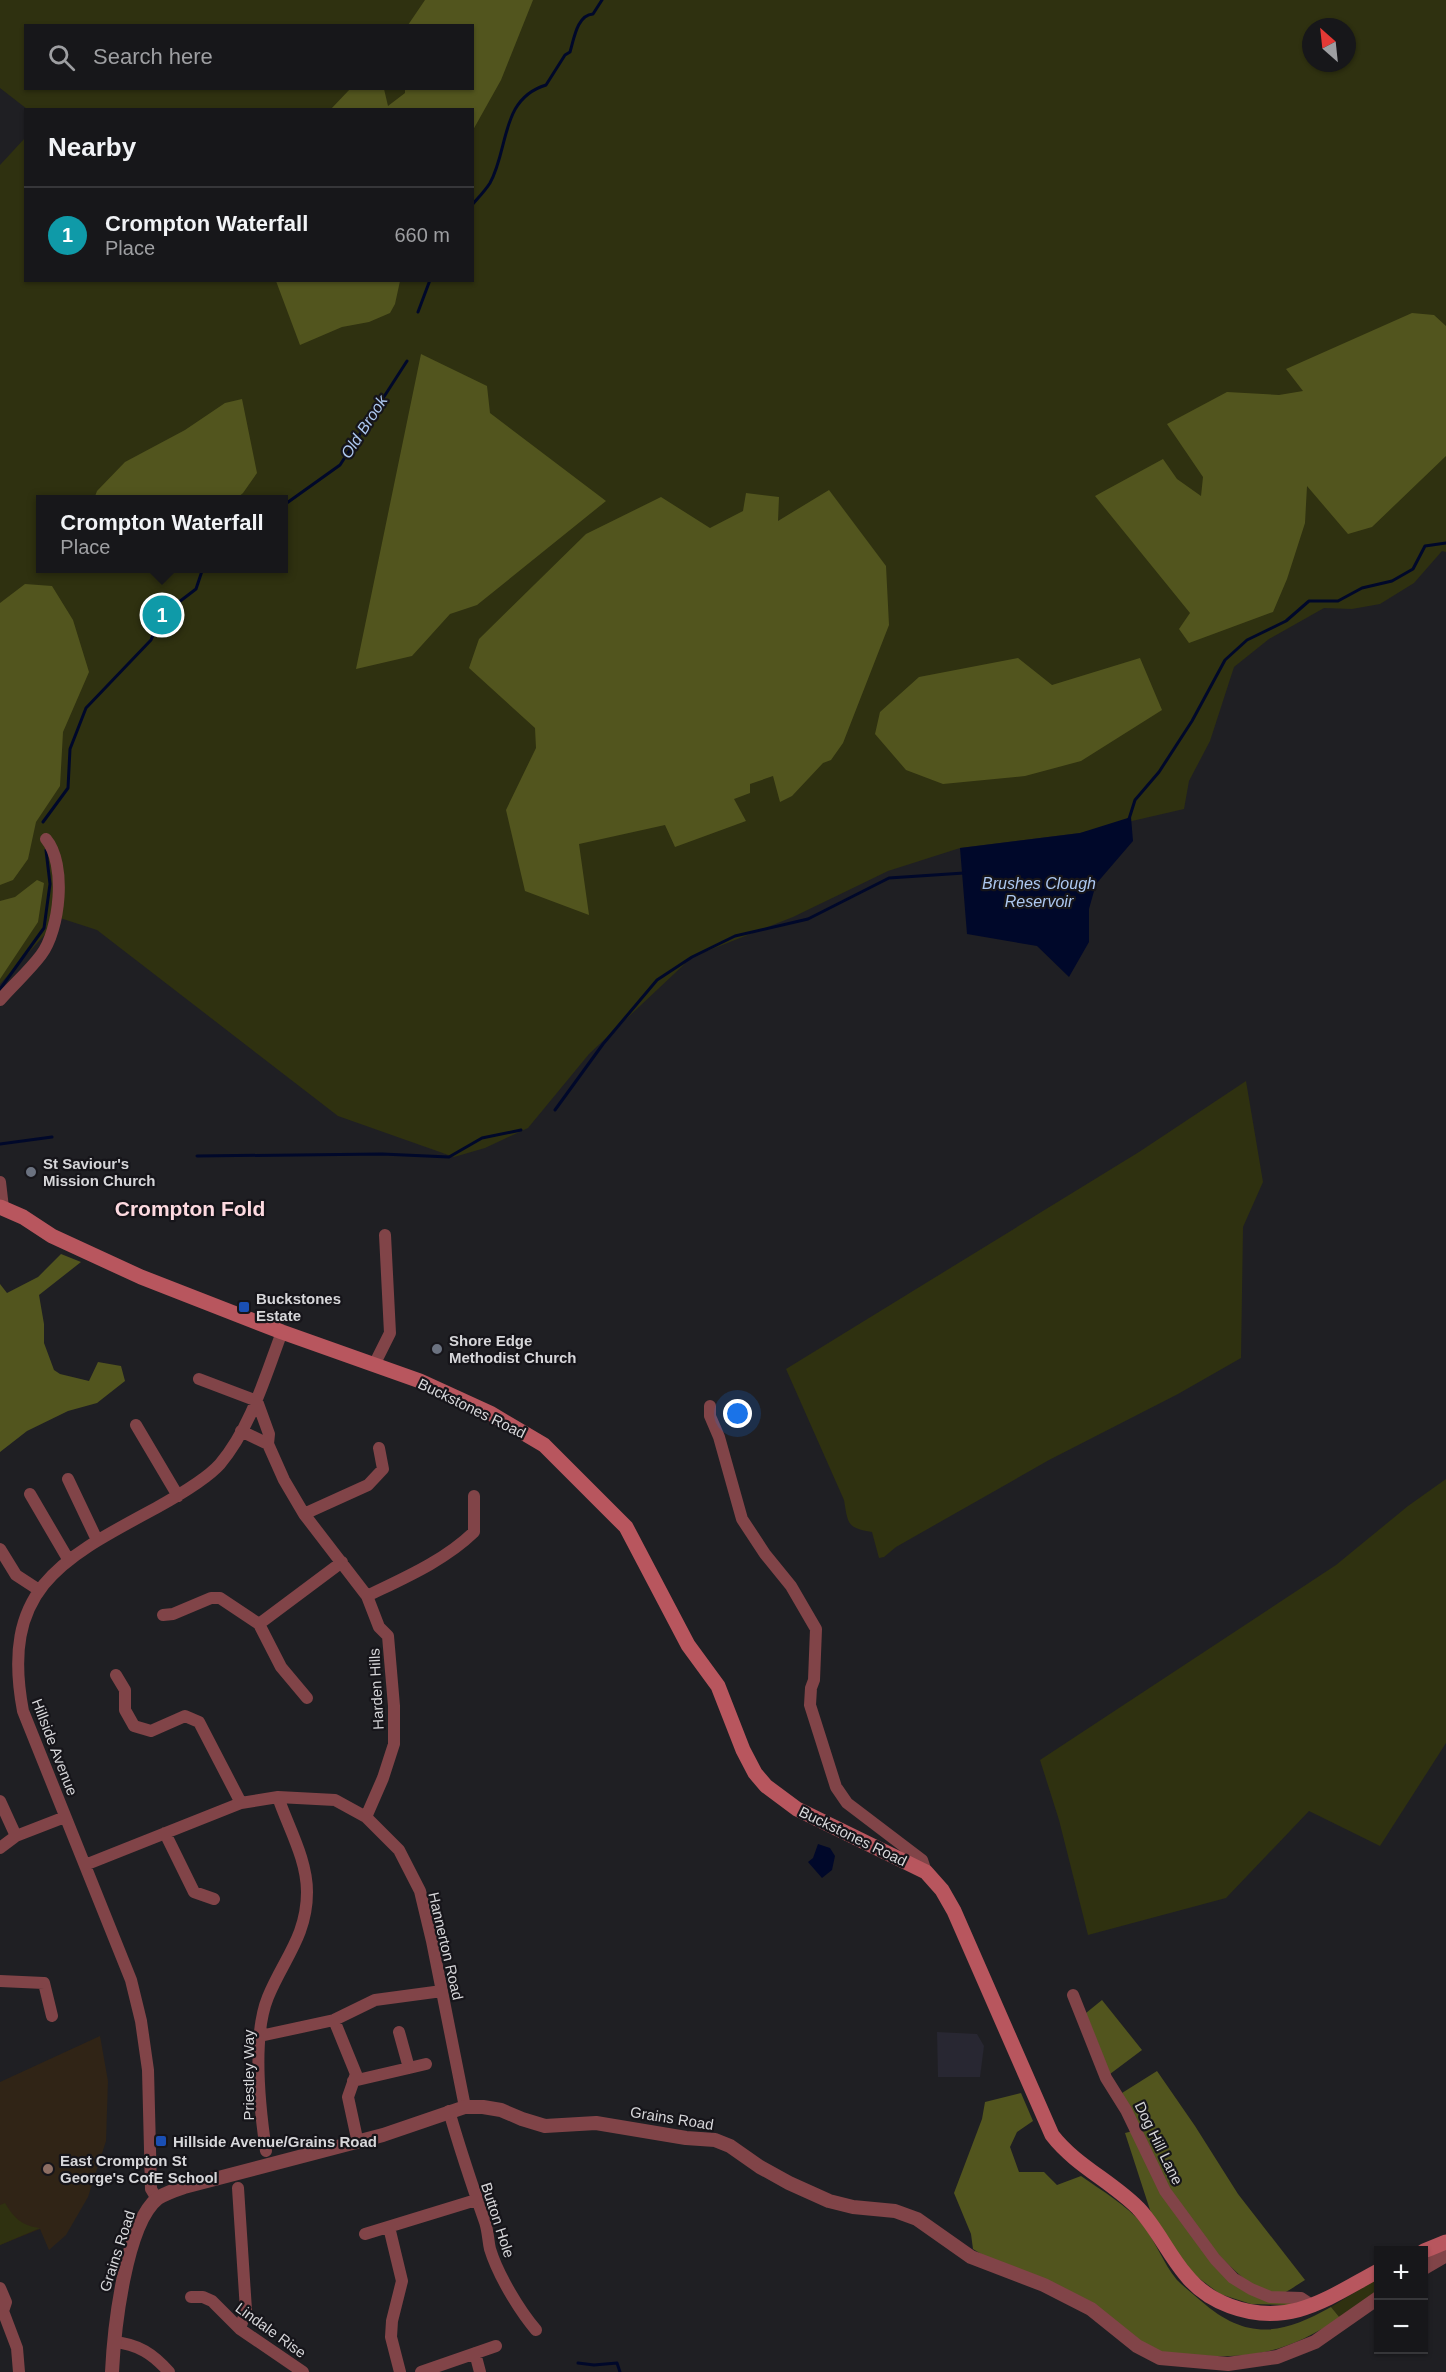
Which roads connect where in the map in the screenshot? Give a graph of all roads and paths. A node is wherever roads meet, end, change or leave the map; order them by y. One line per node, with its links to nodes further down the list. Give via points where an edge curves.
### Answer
1 (46, 839): 2 (street, via 59,869 54,925 42,954)
2 (0, 1000)
3 (0, 1182): 4 (street)
4 (1, 1208): 6 (main road, Buckstones Road, via 120,1267)
5 (385, 1235): 7 (street, via 390,1333)
6 (282, 1332): 7 (main road, Buckstones Road); 9 (street, Hillside Avenue)
7 (374, 1365): 39 (main road, Buckstones Road, via 471,1404 544,1445 626,1527 688,1646 718,1686 755,1773 797,1809)
8 (198, 1379): 9 (street)
9 (256, 1401): 12 (street, Hillside Avenue); 13 (street, Harden Hills, via 269,1434)
10 (710, 1406): 39 (street, via 742,1519 791,1586 816,1629 810,1705 836,1787 847,1803 922,1860)
11 (136, 1425): 17 (street)
12 (241, 1431): 13 (street); 17 (street, Hillside Avenue, via 219,1465)
13 (268, 1444): 19 (street, Harden Hills)
14 (379, 1448): 19 (street, via 383,1469 368,1485)
15 (68, 1479): 20 (street)
16 (30, 1494): 22 (street)
17 (178, 1496): 20 (street, Hillside Avenue)
18 (474, 1496): 25 (street, via 474,1532 422,1569)
19 (304, 1514): 23 (street, Harden Hills)
20 (97, 1540): 22 (street, Hillside Avenue)
21 (0, 1549): 24 (street, via 16,1575)
22 (68, 1559): 24 (street, Hillside Avenue)
23 (342, 1563): 25 (street, Harden Hills); 27 (street)
24 (39, 1590): 33 (street, Hillside Avenue, via 28,1609 18,1642 17,1682 27,1725)
25 (367, 1596): 34 (street, Harden Hills, via 379,1627 388,1636 394,1744)
26 (163, 1615): 27 (street, via 220,1598)
27 (260, 1624): 29 (street, via 281,1667)
28 (116, 1675): 32 (street, via 125,1690 124,1710 134,1726 151,1731 185,1716 199,1722)
29 (307, 1698)
30 (278, 1797): 32 (street, Hannerton Road); 34 (street, Hannerton Road, via 335,1800); 47 (street, Priestley Way, via 304,1866 307,1893 300,1935 267,1999)
31 (0, 1801): 36 (street)
32 (241, 1803): 35 (street, Hannerton Road)
33 (65, 1816): 36 (street); 38 (street, Hillside Avenue)
34 (366, 1816): 42 (street, Hannerton Road, via 399,1850 420,1892)
35 (165, 1833): 38 (street, Hannerton Road); 40 (street, via 194,1892)
36 (16, 1836): 37 (street)
37 (0, 1848)
38 (85, 1865): 56 (street, Hillside Avenue, via 131,1980 141,2020 148,2070 151,2189)
39 (926, 1872): 68 (main road, Buckstones Road, via 954,1911 1044,2121 1062,2148 1138,2209 1187,2277 1220,2302 1258,2314 1279,2314)
40 (214, 1899)
41 (0, 1981): 44 (street, via 44,1983)
42 (441, 1990): 45 (street, via 375,2000); 51 (street, Hannerton Road)
43 (1073, 1995): 68 (street, Dog Hill Lane, via 1106,2078 1165,2191 1215,2259 1233,2278 1251,2289 1270,2297 1301,2298)
44 (52, 2016)
45 (334, 2020): 47 (street); 50 (street, via 356,2074)
46 (399, 2032): 49 (street)
47 (260, 2036): 54 (street, Priestley Way, via 259,2105)
48 (426, 2064): 49 (street)
49 (409, 2068): 50 (street)
50 (353, 2081): 53 (street, via 348,2098)
51 (465, 2107): 52 (street, Grains Road); 67 (street, Grains Road, via 501,2110 545,2126 597,2123 715,2140 760,2168 829,2200 895,2211 917,2219 971,2257 1044,2285 1091,2309 1137,2346 1160,2358 1228,2364 1277,2357 1315,2342)
52 (449, 2111): 56 (street, Grains Road, via 383,2135 184,2187); 57 (street, Button Hole)
53 (356, 2134)
54 (266, 2151)
55 (238, 2188): 69 (street, via 246,2310)
56 (157, 2199): 71 (street, Grains Road, via 143,2218 133,2245 119,2294)
57 (476, 2200): 58 (street); 70 (street, Button Hole, via 498,2268)
58 (389, 2227): 59 (street); 78 (street, via 402,2281 391,2337)
59 (365, 2234)
60 (1446, 2242): 61 (main road)
61 (1428, 2249)
62 (1446, 2255): 63 (street)
63 (1428, 2266)
64 (1374, 2273): 68 (main road, Buckstones Road)
65 (0, 2288): 74 (street, via 6,2302 3,2311 17,2348)
66 (190, 2297): 69 (street, Lindale Rise, via 212,2301)
67 (1375, 2300)
68 (1313, 2306)
69 (240, 2329): 77 (street, Lindale Rise)
70 (536, 2330)
71 (114, 2342): 75 (street, Grains Road); 76 (street, via 149,2352)
72 (496, 2346): 73 (street)
73 (475, 2353): 79 (street); 80 (street)
74 (19, 2372)
75 (112, 2372)
76 (170, 2372)
77 (303, 2372)
78 (400, 2372)
79 (422, 2372)
80 (480, 2372)

